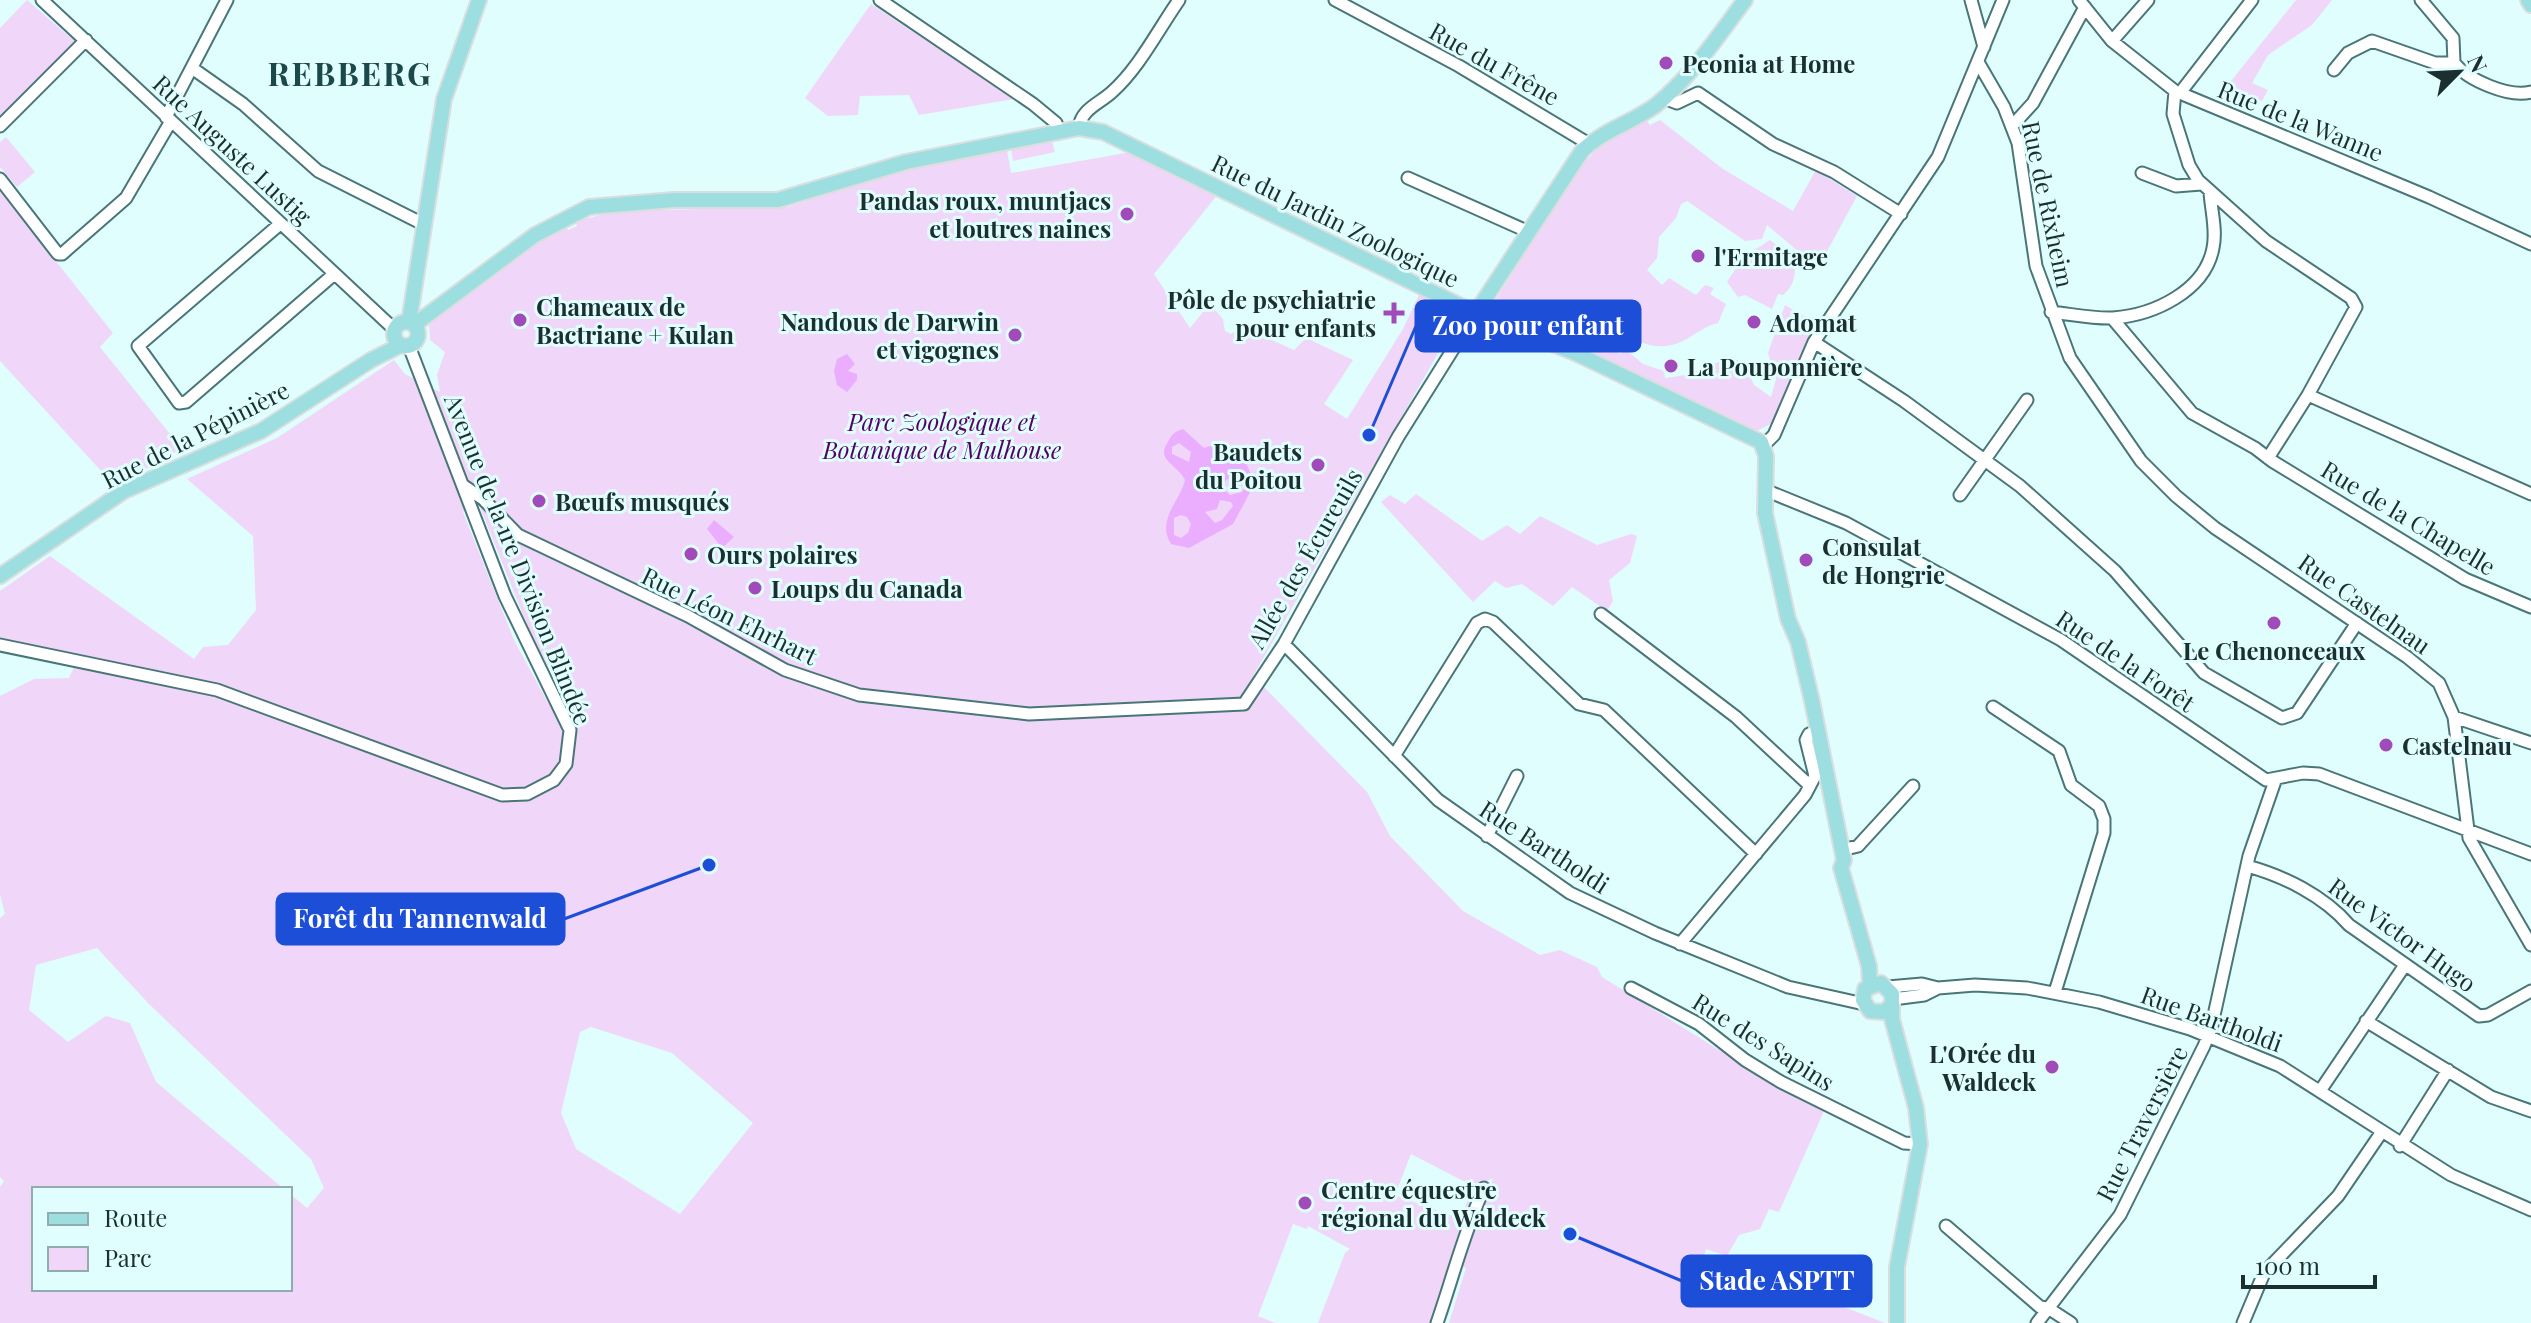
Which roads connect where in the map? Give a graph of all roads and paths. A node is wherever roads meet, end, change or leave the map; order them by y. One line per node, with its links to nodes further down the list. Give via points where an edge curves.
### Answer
1 (42, 0): 14 (street, Rue Auguste Lustig)
2 (227, 0): 19 (street)
3 (479, 0): 36 (main road, via 444,99)
4 (880, 0): 28 (street, via 1021,95)
5 (1179, 0): 27 (street, via 1131,71 1083,115)
6 (1335, 0): 29 (street, Rue du Frêne)
7 (1745, 0): 23 (main road)
8 (1971, 0): 16 (street)
9 (2003, 0): 16 (street)
10 (2148, 0): 15 (street)
11 (2252, 0): 21 (street)
12 (2421, 0): 18 (street, via 2453,38)
13 (2082, 4): 15 (street, Rue de la Wanne); 26 (street, via 2033,103)
14 (86, 40): 24 (street, Rue Auguste Lustig); 25 (street)
15 (2112, 41): 21 (street, Rue de la Wanne)
16 (1984, 47): 17 (street)
17 (1978, 62): 26 (street, Rue de Rixheim); 34 (street, via 1938,157)
18 (2454, 63): 20 (street, via 2435,63 2372,41 2348,53); 22 (street, via 2471,77 2516,93)
19 (192, 68): 24 (street); 36 (street, via 243,104 318,171)
20 (2334, 70)
21 (2178, 92): 33 (street, via 2173,114 2189,165); 38 (street, Rue de la Wanne)
22 (2531, 92)
23 (1664, 98): 29 (main road); 34 (street, via 1677,103 1693,93 1701,95 1773,144 1834,172)
24 (169, 119): 32 (street, via 126,198 62,254); 35 (street, Rue Auguste Lustig)
25 (0, 126)
26 (2012, 126): 41 (street, Rue de Rixheim, via 2023,161 2032,246)
27 (1079, 128): 28 (main road, Rue du Jardin Zoologique); 40 (main road, Rue du Jardin Zoologique, via 1103,132)
28 (1059, 131): 43 (main road, Rue du Jardin Zoologique, via 906,162 786,199 589,207 547,227)
29 (1589, 144): 37 (main road)
30 (2142, 173): 33 (street, via 2176,186)
31 (1408, 178): 37 (street)
32 (0, 179)
33 (2206, 188): 42 (street, via 2214,244 2204,274 2168,301); 47 (street, via 2266,241 2351,298 2356,307)
34 (1901, 214): 45 (street)
35 (280, 224): 39 (street, Rue Auguste Lustig); 39 (street, via 141,343 139,351 182,404)
36 (425, 225): 43 (main road)
37 (1529, 232): 40 (main road)
38 (2531, 244)
39 (333, 275): 44 (street, Rue Auguste Lustig)
40 (1477, 311): 49 (main road, Rue du Jardin Zoologique, via 1753,436); 60 (street, Allée des Écureuils, via 1398,437)
41 (2051, 312): 42 (street); 46 (street, Rue de Rixheim)
42 (2112, 318): 51 (street, Rue de la Chapelle, via 2192,413)
43 (412, 324): 44 (main road, Rue de la Pépinière, via 399,324); 44 (main road, via 419,337)
44 (400, 340): 52 (street, Avenue de la 1re Division Blindée); 56 (main road, Rue de la Pépinière, via 261,431 124,491)
45 (1814, 342): 49 (street, via 1774,435); 50 (street)
46 (2070, 358): 59 (street, Rue Castelnau, via 2141,461 2176,496)
47 (2308, 395): 51 (street); 54 (street)
48 (2027, 400): 50 (street)
49 (1763, 446): 53 (main road)
50 (1983, 458): 55 (street); 59 (street, via 2107,563 2204,673 2282,718 2297,713)
51 (2268, 458): 57 (street, Rue de la Chapelle, via 2465,579)
52 (464, 486): 61 (street, Avenue de la 1re Division Blindée, via 505,596 567,720 566,764 540,790 514,796 489,792 184,680); 62 (street, Rue Léon Ehrhart, via 518,535 688,616 785,670 859,695 1029,714)
53 (1765, 490): 65 (main road, via 1765,513); 69 (street, Rue de la Forêt, via 1846,523 2036,626 2260,777)
54 (2531, 494)
55 (1960, 495)
56 (0, 576)
57 (2531, 607)
58 (1601, 614): 70 (street, via 1736,717)
59 (2357, 623): 64 (street, Rue Castelnau, via 2439,683)
60 (1284, 644): 62 (street, Allée des Écureuils); 67 (street, Rue Bartholdi)
61 (0, 645)
62 (1244, 704)
63 (1993, 707): 83 (street, via 2059,751 2071,785 2099,806 2104,819)
64 (2454, 717): 66 (street); 72 (street, Rue Castelnau)
65 (1816, 732): 70 (street, via 1806,740 1815,776); 76 (main road)
66 (2531, 743)
67 (1394, 756): 73 (street, Rue Bartholdi, via 1438,800); 74 (street, via 1477,623 1485,619 1579,704 1604,710)
68 (1517, 776): 73 (street)
69 (2275, 781): 72 (street, via 2319,774); 77 (street, Rue Traversière)
70 (1808, 784): 74 (street, via 1805,795)
71 (1913, 786): 76 (street, via 1858,846)
72 (2467, 831): 75 (street); 79 (street, Rue Castelnau)
73 (1487, 836): 78 (street, Rue Bartholdi, via 1570,893)
74 (1756, 854): 78 (street)
75 (2531, 854)
76 (1843, 855): 84 (main road)
77 (2247, 866): 80 (street, Rue Victor Hugo, via 2289,882 2335,909); 86 (street, Rue Traversière)
78 (1680, 944): 84 (street, Rue Bartholdi, via 1788,987 1836,997)
79 (2531, 945)
80 (2405, 965): 82 (street, Rue Victor Hugo, via 2479,1016); 85 (street)
81 (1631, 988): 91 (street, Rue des Sapins, via 1699,1024 1781,1082 1877,1131)
82 (2531, 991)
83 (2055, 992): 84 (street, Rue Bartholdi, via 1999,985); 86 (street, Rue Bartholdi)
84 (1879, 996): 91 (main road, via 1916,1108)
85 (2366, 1021): 87 (street); 88 (street)
86 (2209, 1035): 88 (street, Rue Bartholdi, via 2280,1066); 96 (street, Rue Traversière, via 2120,1215)
87 (2448, 1070): 89 (street, via 2491,1097); 92 (street)
88 (2320, 1091): 90 (street, Rue Bartholdi)
89 (2531, 1111)
90 (2381, 1133): 92 (street, Rue Bartholdi); 101 (street, via 2338,1196 2264,1273)
91 (1920, 1144): 98 (main road, via 1897,1267)
92 (2400, 1146): 94 (street, Rue Bartholdi, via 2475,1188)
93 (1484, 1188): 97 (street, via 1461,1241)
94 (2531, 1210)
95 (1946, 1226): 96 (street, via 2040,1307)
96 (2048, 1308): 99 (street, Rue Traversière); 100 (street)
97 (1437, 1323)
98 (1897, 1323)
99 (2037, 1323)
100 (2071, 1323)
101 (2243, 1323)

